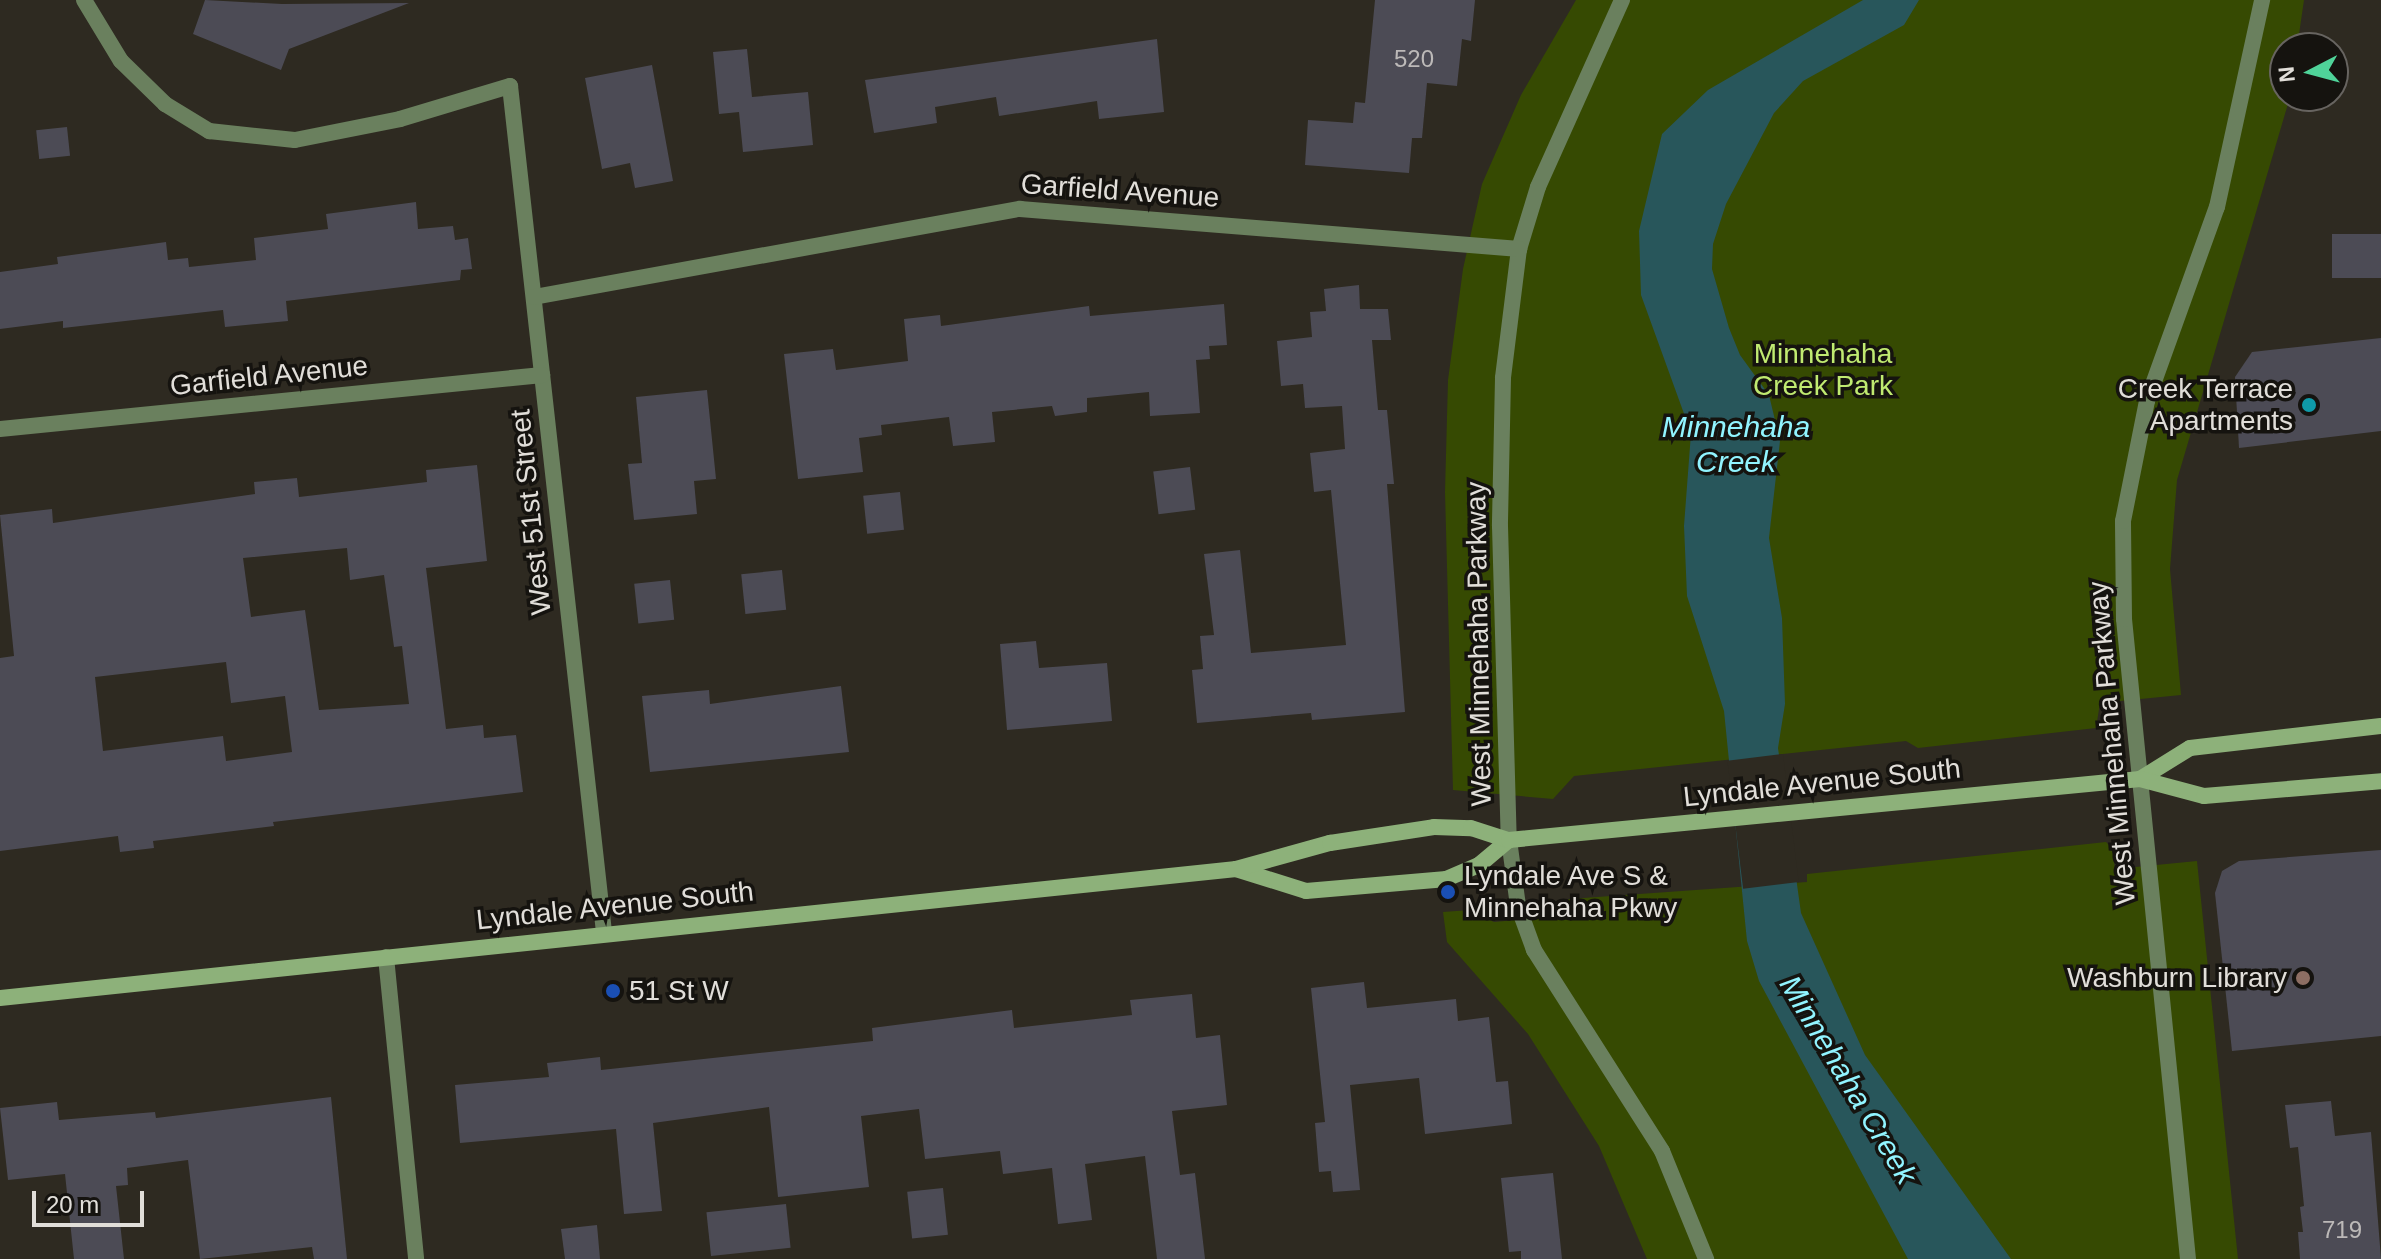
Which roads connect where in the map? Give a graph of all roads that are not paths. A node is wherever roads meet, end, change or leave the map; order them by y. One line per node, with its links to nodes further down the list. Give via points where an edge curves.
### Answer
1 (84, 0): 5 (street, West 51st Street, via 121,61 165,104 209,131 295,140 400,119 510,86)
2 (1622, 0): 4 (street, West Minnehaha Parkway, via 1538,187)
3 (2262, 0): 9 (street, West Minnehaha Parkway, via 2217,207 2147,401 2131,467 2122,568)
4 (1519, 249): 5 (street, Garfield Avenue, via 1020,209); 11 (street, West Minnehaha Parkway, via 1503,378 1500,511)
5 (534, 297): 6 (street, West 51st Street)
6 (542, 375): 7 (street, Garfield Avenue); 13 (street, West 51st Street)
7 (0, 429)
8 (2381, 726): 9 (main road, via 2199,746 2172,756)
9 (2140, 779): 10 (main road, Lyndale Avenue South, via 2204,796); 11 (main road, Lyndale Avenue South); 18 (street, West Minnehaha Parkway)
10 (2381, 781)
11 (1509, 840): 12 (main road, Lyndale Avenue South, via 1471,828 1434,827 1330,843); 12 (main road, Lyndale Avenue South, via 1471,870 1446,879 1306,891); 17 (street, West Minnehaha Parkway, via 1518,906 1534,950 1662,1151)
12 (1236, 869): 13 (main road, Lyndale Avenue South)
13 (604, 932): 14 (main road, Lyndale Avenue South)
14 (386, 957): 15 (main road, Lyndale Avenue South); 16 (street)
15 (0, 998)
16 (416, 1259)
17 (1706, 1259)
18 (2188, 1259)

